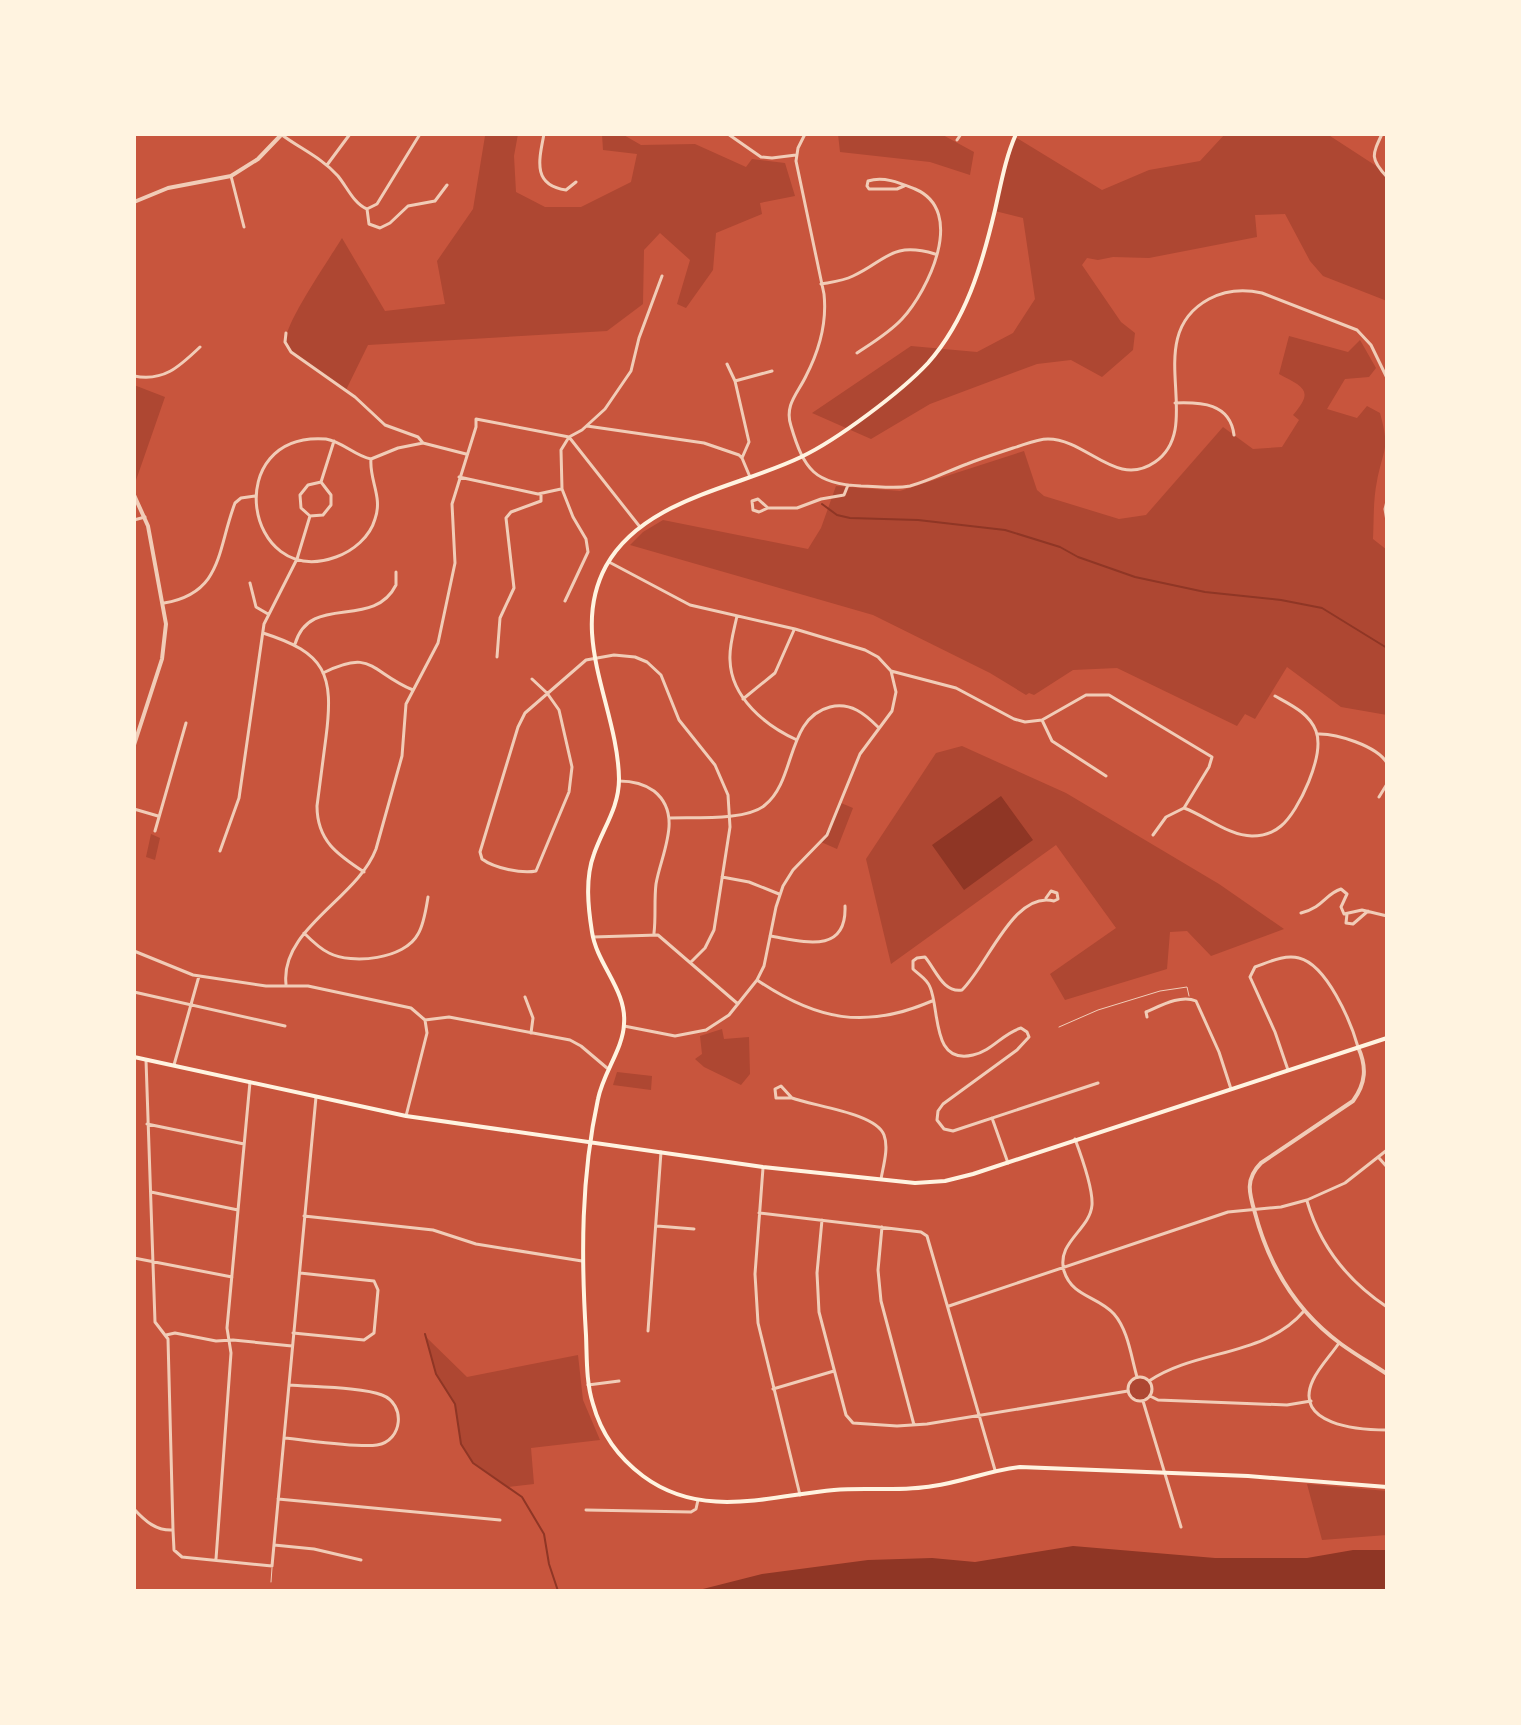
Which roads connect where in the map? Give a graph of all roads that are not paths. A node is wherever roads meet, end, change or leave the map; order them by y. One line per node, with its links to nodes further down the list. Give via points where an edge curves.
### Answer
1 (282, 134): 12 (street); 13 (street, via 258,159)
2 (350, 134): 12 (street)
3 (420, 134): 19 (street, via 377,204)
4 (544, 134): 15 (street, via 542,176 564,190)
5 (728, 134): 11 (street, via 761,157)
6 (805, 134): 11 (street)
7 (961, 134): 10 (street)
8 (1016, 134): 39 (main road, via 977,275 952,330 914,377)
9 (1384, 135): 14 (street, via 1373,155)
10 (957, 140)
11 (796, 155): 23 (street)
12 (327, 165): 19 (street)
13 (231, 176): 18 (street); 20 (street)
14 (1387, 177)
15 (576, 182)
16 (447, 185): 19 (street, via 435,201 408,206 380,228 369,224)
17 (904, 186): 17 (street, via 872,179 867,186 869,189); 21 (street, via 924,195 937,209 942,235)
18 (135, 200)
19 (367, 209)
20 (244, 227)
21 (935, 254): 23 (street, via 892,253 851,277); 26 (street, via 909,311)
22 (662, 276): 33 (street, via 631,371)
23 (821, 284): 39 (street, via 822,336 789,412)
24 (286, 333): 37 (street, via 293,354 385,425)
25 (200, 347): 29 (street, via 164,376)
26 (857, 353)
27 (727, 364): 31 (street)
28 (772, 371): 31 (street)
29 (134, 376)
30 (1387, 378): 32 (street, via 1357,330 1262,293 1236,291 1204,302 1182,327 1174,352)
31 (735, 381): 40 (street, via 749,442)
32 (1175, 403): 34 (street, via 1220,409); 45 (street, via 1170,446 1139,469 1113,468 1085,450 1050,439 911,485)
33 (586, 426): 35 (street); 40 (street, via 704,443)
34 (1234, 435)
35 (569, 437): 38 (street, via 476,419); 46 (street, via 561,450); 56 (street)
36 (334, 441): 41 (street); 44 (street); 49 (street, via 304,440 280,450 259,476)
37 (423, 443): 38 (street); 41 (street)
38 (466, 454): 42 (street)
39 (804, 456): 43 (main road); 45 (street, via 821,478)
40 (742, 458): 43 (street)
41 (371, 459): 57 (street, via 378,505 370,531 335,558)
42 (459, 477): 47 (street); 73 (street, via 451,516 451,585 437,649)
43 (751, 478): 56 (main road, via 671,508)
44 (321, 482): 52 (street, via 308,485 300,495 301,508); 52 (street, via 331,505 323,515)
45 (848, 485): 51 (street, via 844,495 797,508)
46 (562, 489): 47 (street); 61 (street, via 586,539 587,556)
47 (541, 494): 68 (street, via 541,501 511,512 505,521 514,588 500,618)
48 (134, 495): 53 (street)
49 (255, 496): 57 (street, via 265,534); 62 (street, via 235,503 207,583 192,595)
50 (1387, 501): 55 (street)
51 (768, 508)
52 (310, 516): 57 (street)
53 (145, 517): 54 (street); 62 (street)
54 (134, 520)
55 (1387, 521)
56 (640, 527): 58 (main road)
57 (297, 559): 63 (street)
58 (609, 562): 64 (street, via 690,605); 69 (main road, via 593,608)
59 (396, 572): 67 (street, via 396,585 383,602 368,610 314,619)
60 (250, 583): 63 (street, via 256,607)
61 (565, 601)
62 (164, 603): 81 (street, via 162,659)
63 (268, 614): 66 (street)
64 (737, 616): 65 (street); 76 (street, via 730,663)
65 (795, 629): 70 (street, via 865,650); 76 (street, via 775,673)
66 (262, 632): 67 (street); 98 (street, via 239,798)
67 (295, 644): 71 (street)
68 (497, 657)
69 (595, 658): 74 (street, via 574,668); 88 (main road); 93 (street, via 635,657 657,670 686,731 720,774)
70 (891, 671): 77 (street, via 956,688 1014,719); 79 (street, via 894,705)
71 (323, 673): 73 (street, via 364,662); 99 (street, via 330,702 318,824 333,850)
72 (532, 679): 74 (street)
73 (413, 690): 99 (street, via 405,709 402,756 376,849)
74 (547, 693): 74 (street, via 518,727 480,852 486,863 529,873 540,868 572,776 562,718)
75 (1275, 696): 80 (street, via 1303,713)
76 (743, 699): 82 (street, via 777,731)
77 (1042, 720): 85 (street, via 1086,695 1104,694); 87 (street, via 1052,741)
78 (186, 723): 94 (street)
79 (879, 728): 82 (street, via 857,709 835,706 815,714); 101 (street, via 860,754 827,835 793,870)
80 (1317, 734): 86 (street, via 1373,748); 91 (street, via 1315,768 1291,814 1274,831 1244,836)
81 (135, 735): 83 (street)
82 (797, 740): 93 (street, via 772,798 758,810)
83 (134, 745)
84 (1218, 756): 85 (street)
85 (1212, 758): 91 (street)
86 (1387, 763)
87 (1106, 776)
88 (619, 781): 95 (street, via 652,789); 112 (main road, via 589,870)
89 (1387, 784): 90 (street)
90 (1379, 797)
91 (1184, 808): 97 (street, via 1166,817)
92 (134, 809): 94 (street)
93 (730, 815): 95 (street); 100 (street)
94 (158, 816): 96 (street)
95 (669, 818): 110 (street, via 655,893)
96 (155, 831)
97 (1153, 835)
98 (220, 851)
99 (364, 872): 109 (street)
100 (722, 877): 101 (street); 114 (street, via 712,936)
101 (779, 894): 111 (street)
102 (428, 897): 109 (street, via 416,938 385,954 333,955)
103 (1046, 898): 121 (street, via 1019,911 962,990 947,987 925,957 915,959 913,969 930,985)
104 (845, 906): 111 (street, via 839,930 823,942)
105 (1368, 911): 107 (street); 107 (street, via 1353,924 1346,923); 108 (street)
106 (1301, 913): 107 (street, via 1341,889 1347,896 1341,909)
107 (1347, 913)
108 (1387, 916)
109 (304, 933): 117 (street, via 288,963)
110 (654, 933): 112 (street); 114 (street)
111 (770, 936): 116 (street)
112 (593, 937): 127 (main road, via 618,990)
113 (134, 951): 115 (street)
114 (691, 962): 122 (street)
115 (199, 976): 117 (street); 123 (street)
116 (757, 980): 121 (street, via 804,1008 836,1017 881,1016); 122 (street)
117 (286, 984): 125 (street, via 411,1008)
118 (134, 992): 123 (street)
119 (525, 997): 129 (street, via 533,1018)
120 (1189, 998): 124 (street, via 1146,1012); 128 (lane, via 1187,987 1168,988); 139 (street, via 1198,1003)
121 (932, 1001): 143 (street, via 951,1054 975,1055 1016,1029 1027,1032 1023,1045 943,1104 937,1117 950,1131)
122 (738, 1004): 127 (street, via 720,1022 696,1034 675,1036)
123 (191, 1005): 126 (street); 134 (street)
124 (1147, 1017)
125 (425, 1020): 129 (street, via 449,1017); 142 (street, via 427,1033)
126 (285, 1026)
127 (624, 1026): 135 (main road)
128 (1059, 1027)
129 (531, 1033): 135 (street, via 577,1043)
130 (1387, 1038): 131 (main road)
131 (1358, 1047): 136 (main road); 136 (street, via 1346,1012 1314,966 1292,957 1269,962 1253,969 1250,980); 158 (street, via 1365,1073 1358,1095 1256,1167 1248,1186)
132 (134, 1057): 133 (main road)
133 (146, 1060): 134 (main road); 144 (street)
134 (174, 1065): 137 (main road)
135 (607, 1068): 146 (main road)
136 (1288, 1070): 139 (main road)
137 (250, 1082): 140 (main road); 147 (street)
138 (1098, 1083): 143 (street)
139 (1231, 1089): 145 (main road)
140 (316, 1097): 142 (main road); 160 (street)
141 (792, 1098): 154 (street, via 860,1117 879,1128 886,1145)
142 (406, 1116): 146 (main road)
143 (992, 1118): 151 (street)
144 (147, 1124): 147 (street); 155 (street)
145 (1075, 1139): 151 (main road); 168 (street, via 1092,1204 1066,1247)
146 (589, 1142): 149 (main road); 167 (main road)
147 (244, 1144): 157 (street)
148 (1387, 1150): 150 (street)
149 (661, 1152): 152 (main road); 162 (street)
150 (1378, 1157): 153 (street); 156 (street, via 1345,1183)
151 (1008, 1163): 154 (main road, via 945,1181)
152 (763, 1167): 154 (main road); 159 (street)
153 (1387, 1167)
154 (881, 1179)
155 (150, 1192): 157 (street); 166 (street)
156 (1307, 1200): 158 (street); 172 (street, via 1320,1235 1341,1267)
157 (238, 1210): 170 (street)
158 (1254, 1210): 168 (street, via 1228,1212); 173 (street, via 1270,1259)
159 (759, 1213): 161 (street); 187 (street, via 756,1307)
160 (304, 1216): 167 (street, via 433,1230 484,1246); 169 (street)
161 (822, 1220): 163 (street); 180 (street, via 817,1295)
162 (657, 1226): 164 (street); 174 (street)
163 (882, 1227): 171 (street, via 921,1232 930,1240); 193 (street, via 881,1301)
164 (694, 1229)
165 (134, 1258): 166 (street)
166 (153, 1260): 170 (street); 176 (street, via 155,1322)
167 (582, 1261): 186 (main road)
168 (1063, 1266): 171 (street); 182 (street, via 1075,1290 1103,1304 1118,1319)
169 (299, 1273): 175 (street); 175 (street, via 376,1283 374,1333 369,1339)
170 (232, 1277): 177 (street)
171 (949, 1306): 192 (street)
172 (1387, 1307)
173 (1304, 1311): 178 (street); 184 (street, via 1269,1338)
174 (648, 1331)
175 (293, 1333): 179 (street)
176 (166, 1335): 177 (street); 206 (street)
177 (229, 1340): 179 (street); 208 (street)
178 (1339, 1343): 181 (street); 191 (street, via 1314,1377)
179 (292, 1346): 185 (street)
180 (834, 1371): 187 (street); 193 (street, via 847,1418 857,1424)
181 (1387, 1374)
182 (1137, 1377): 184 (street); 188 (street, via 1129,1382)
183 (619, 1381): 186 (street)
184 (1149, 1381): 189 (street)
185 (289, 1385): 195 (street); 195 (street, via 381,1394 394,1404 399,1420 394,1435 378,1445)
186 (588, 1385): 201 (main road, via 602,1428 627,1462 654,1483)
187 (773, 1389): 199 (street)
188 (1128, 1391): 190 (street); 192 (street)
189 (1150, 1396): 190 (street); 191 (street, via 1287,1405)
190 (1143, 1401): 197 (street)
191 (1311, 1401): 194 (street, via 1317,1414 1333,1424)
192 (980, 1413): 193 (street); 196 (street)
193 (914, 1425)
194 (1387, 1430)
195 (284, 1438): 200 (street)
196 (995, 1470): 197 (main road); 199 (main road, via 922,1488)
197 (1164, 1472): 198 (main road); 205 (street)
198 (1387, 1487)
199 (800, 1495): 201 (main road, via 736,1503)
200 (278, 1499): 204 (street); 207 (street)
201 (698, 1500): 203 (street, via 691,1512)
202 (134, 1509): 206 (street, via 151,1525)
203 (586, 1510)
204 (500, 1520)
205 (1181, 1527)
206 (173, 1530): 208 (street, via 177,1554)
207 (274, 1545): 209 (street); 210 (street)
208 (216, 1559): 210 (street)
209 (361, 1560)
210 (272, 1566): 211 (lane)
211 (271, 1582)

